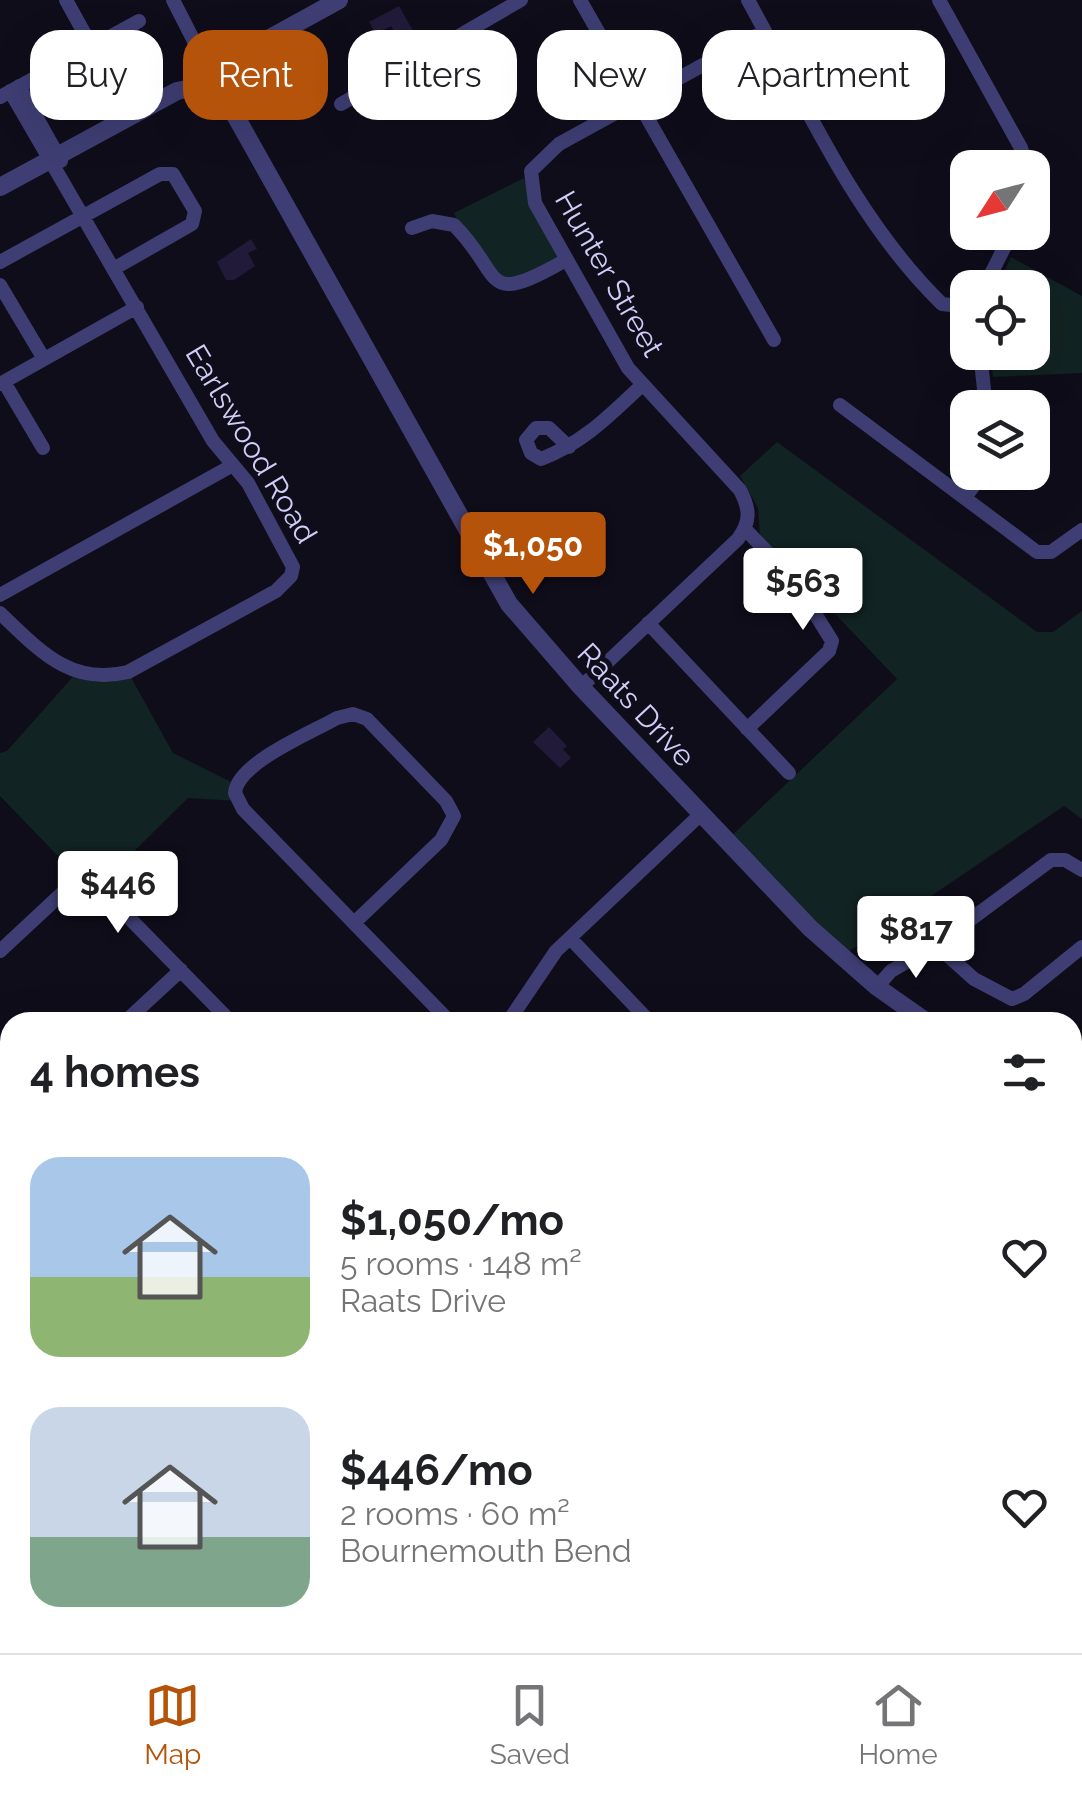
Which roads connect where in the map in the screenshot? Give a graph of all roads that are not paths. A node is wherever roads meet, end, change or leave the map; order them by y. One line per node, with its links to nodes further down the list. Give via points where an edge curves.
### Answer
1 (66, 0): 9 (street)
2 (173, 0): 11 (street)
3 (339, 0): 12 (street)
4 (520, 0): 17 (street)
5 (580, 0): 13 (street)
6 (748, 0): 14 (street)
7 (939, 0): 22 (street)
8 (139, 21): 10 (street)
9 (83, 30)
10 (123, 30)
11 (189, 30)
12 (282, 30)
13 (596, 30)
14 (764, 30)
15 (183, 88): 23 (street)
16 (10, 91): 23 (street, Earlswood Road)
17 (341, 104)
18 (238, 120): 48 (street, Raats Drive, via 494,582)
19 (601, 120): 27 (street, Hunter Street, via 559,144 531,171 535,203)
20 (645, 120): 33 (street)
21 (812, 120): 32 (street, via 896,255)
22 (1022, 150)
23 (54, 158): 24 (street); 25 (street, Earlswood Road)
24 (0, 188)
25 (86, 216): 28 (street); 29 (street, Earlswood Road); 29 (street, via 160,174 176,178 194,211 192,224)
26 (412, 228): 27 (street, via 432,221 454,225 488,276 506,285)
27 (566, 260): 36 (street, Hunter Street)
28 (0, 262)
29 (115, 268): 31 (street, Earlswood Road)
30 (0, 285): 34 (street)
31 (137, 307): 34 (street); 40 (street, Earlswood Road)
32 (950, 308)
33 (774, 340)
34 (44, 359): 35 (street)
35 (2, 383): 39 (street)
36 (641, 386): 38 (street); 43 (street, Hunter Street, via 740,490 748,506)
37 (840, 405): 42 (street)
38 (569, 447)
39 (43, 448)
40 (233, 465): 45 (street); 46 (street, Earlswood Road, via 289,554 291,576 276,591 113,676 53,663)
41 (970, 490): 42 (street)
42 (966, 496): 44 (street, via 1037,552 1051,552)
43 (746, 529): 47 (street); 49 (street, via 794,580 832,641)
44 (1082, 530)
45 (0, 595)
46 (0, 613)
47 (648, 623): 48 (street); 49 (street)
48 (581, 687): 51 (street, Raats Drive)
49 (747, 728): 50 (street)
50 (789, 773)
51 (701, 814): 54 (street); 59 (street, Raats Drive)
52 (1082, 870): 55 (street, via 1051,860)
53 (354, 923): 53 (street, via 235,793 243,772 353,714 367,719 454,816 442,840); 62 (street)
54 (570, 938): 63 (street); 64 (street)
55 (936, 946): 56 (street, via 974,979 1012,998); 59 (street, via 891,971)
56 (1082, 947)
57 (0, 951): 58 (street, via 61,892 82,881 106,891)
58 (181, 970): 60 (street); 61 (street)
59 (877, 987): 65 (street, Raats Drive)
60 (136, 1012)
61 (221, 1012)
62 (440, 1012)
63 (514, 1012)
64 (640, 1012)
65 (913, 1012)

